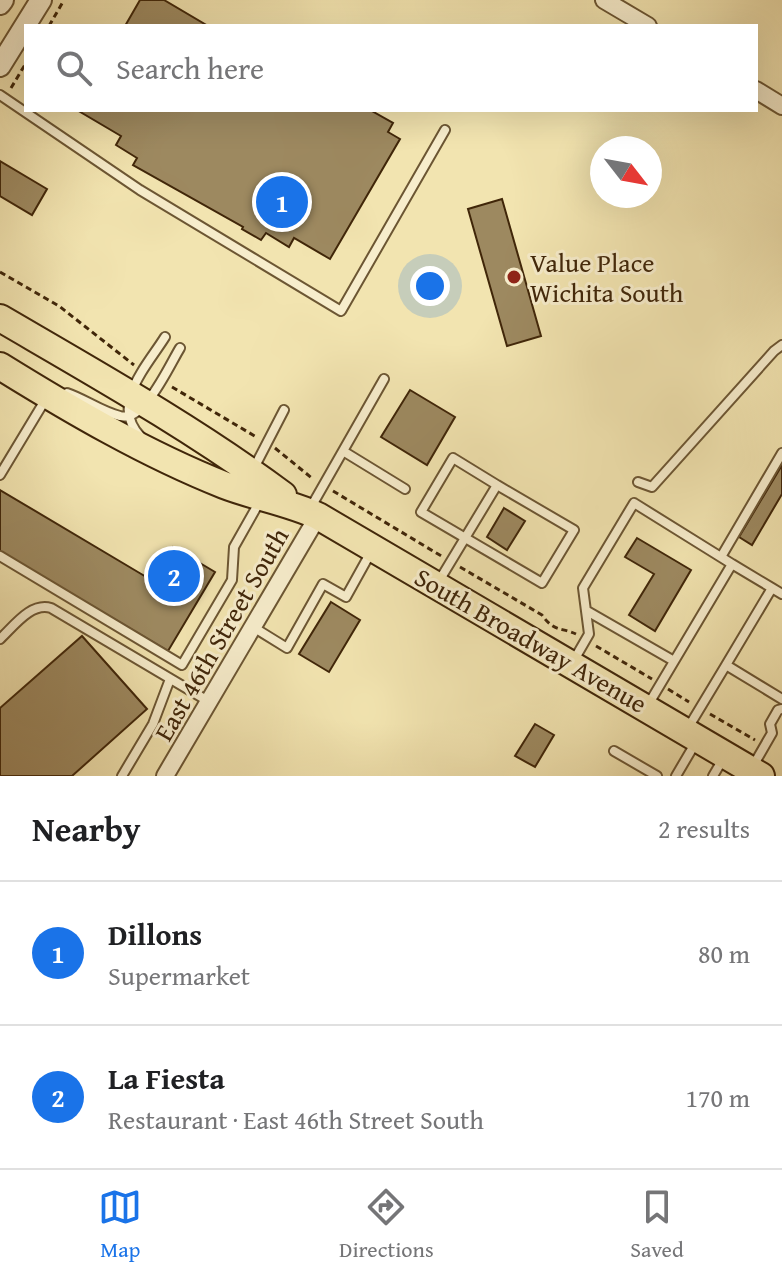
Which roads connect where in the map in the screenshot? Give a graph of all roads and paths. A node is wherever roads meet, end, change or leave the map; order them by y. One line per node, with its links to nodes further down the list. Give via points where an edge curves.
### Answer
1 (41, 0): 4 (street)
2 (64, 0): 5 (path)
3 (604, 0): 6 (street)
4 (26, 24)
5 (50, 24)
6 (645, 24)
7 (24, 27): 8 (street)
8 (0, 66)
9 (24, 66): 11 (path)
10 (758, 91): 12 (street)
11 (2, 97): 14 (lane)
12 (782, 106)
13 (24, 112): 15 (lane, via 140,190 341,311)
14 (24, 112)
15 (445, 130)
16 (0, 272): 22 (path, via 59,306)
17 (0, 318): 26 (main road, South Broadway Avenue)
18 (165, 337): 22 (lane)
19 (782, 345): 34 (lane, via 652,487)
20 (180, 348): 24 (lane)
21 (0, 366): 25 (main road, South Broadway Avenue)
22 (143, 371): 26 (lane)
23 (384, 379): 29 (lane)
24 (160, 381): 26 (lane); 28 (path)
25 (48, 395): 26 (lane, via 68,393 122,417); 31 (main road, South Broadway Avenue); 33 (lane)
26 (135, 405): 31 (lane, via 135,431); 32 (main road, South Broadway Avenue)
27 (284, 410): 28 (lane)
28 (268, 444): 32 (lane); 35 (path)
29 (343, 451): 35 (lane); 37 (lane)
30 (782, 453): 43 (lane)
31 (160, 457): 38 (main road, South Broadway Avenue)
32 (252, 472): 39 (main road, South Broadway Avenue)
33 (0, 475)
34 (638, 482)
35 (324, 485): 39 (lane); 44 (path)
36 (497, 485): 40 (lane); 40 (lane, via 453,458 421,512); 40 (lane, via 574,530 542,583)
37 (405, 489)
38 (262, 496): 39 (main road, South Broadway Avenue); 42 (lane, via 234,547 232,580 182,665)
39 (309, 511): 41 (main road, South Broadway Avenue); 50 (street, East 46th Street South)
40 (465, 538): 44 (lane)
41 (373, 548): 46 (main road, South Broadway Avenue); 50 (lane, via 346,597 323,584 287,648)
42 (0, 556)
43 (721, 557): 45 (lane); 49 (lane, via 634,503 583,588)
44 (451, 561): 46 (lane); 52 (path, via 561,632)
45 (732, 564): 47 (lane); 53 (lane)
46 (437, 585): 54 (main road, South Broadway Avenue)
47 (772, 588): 48 (lane); 55 (lane)
48 (782, 594)
49 (587, 611): 52 (lane); 53 (lane)
50 (253, 627): 59 (street, East 46th Street South)
51 (0, 639): 56 (lane, via 42,605)
52 (586, 640): 54 (lane); 57 (path)
53 (674, 661): 57 (lane)
54 (572, 664): 60 (main road, South Broadway Avenue)
55 (726, 665): 58 (lane); 61 (lane)
56 (170, 679): 59 (lane); 69 (lane, via 153,724)
57 (660, 684): 60 (lane); 61 (path)
58 (782, 699)
59 (209, 702): 70 (street, East 46th Street South)
60 (646, 707): 64 (main road, South Broadway Avenue)
61 (700, 708): 64 (lane); 65 (path)
62 (782, 709): 63 (lane, via 770,724)
63 (777, 731): 65 (lane)
64 (692, 735): 67 (main road, South Broadway Avenue); 72 (lane)
65 (765, 746): 68 (lane)
66 (614, 751): 71 (lane)
67 (719, 766): 68 (main road, South Broadway Avenue)
68 (755, 773)
69 (122, 776)
70 (165, 776)
71 (657, 776)
72 (676, 776)

